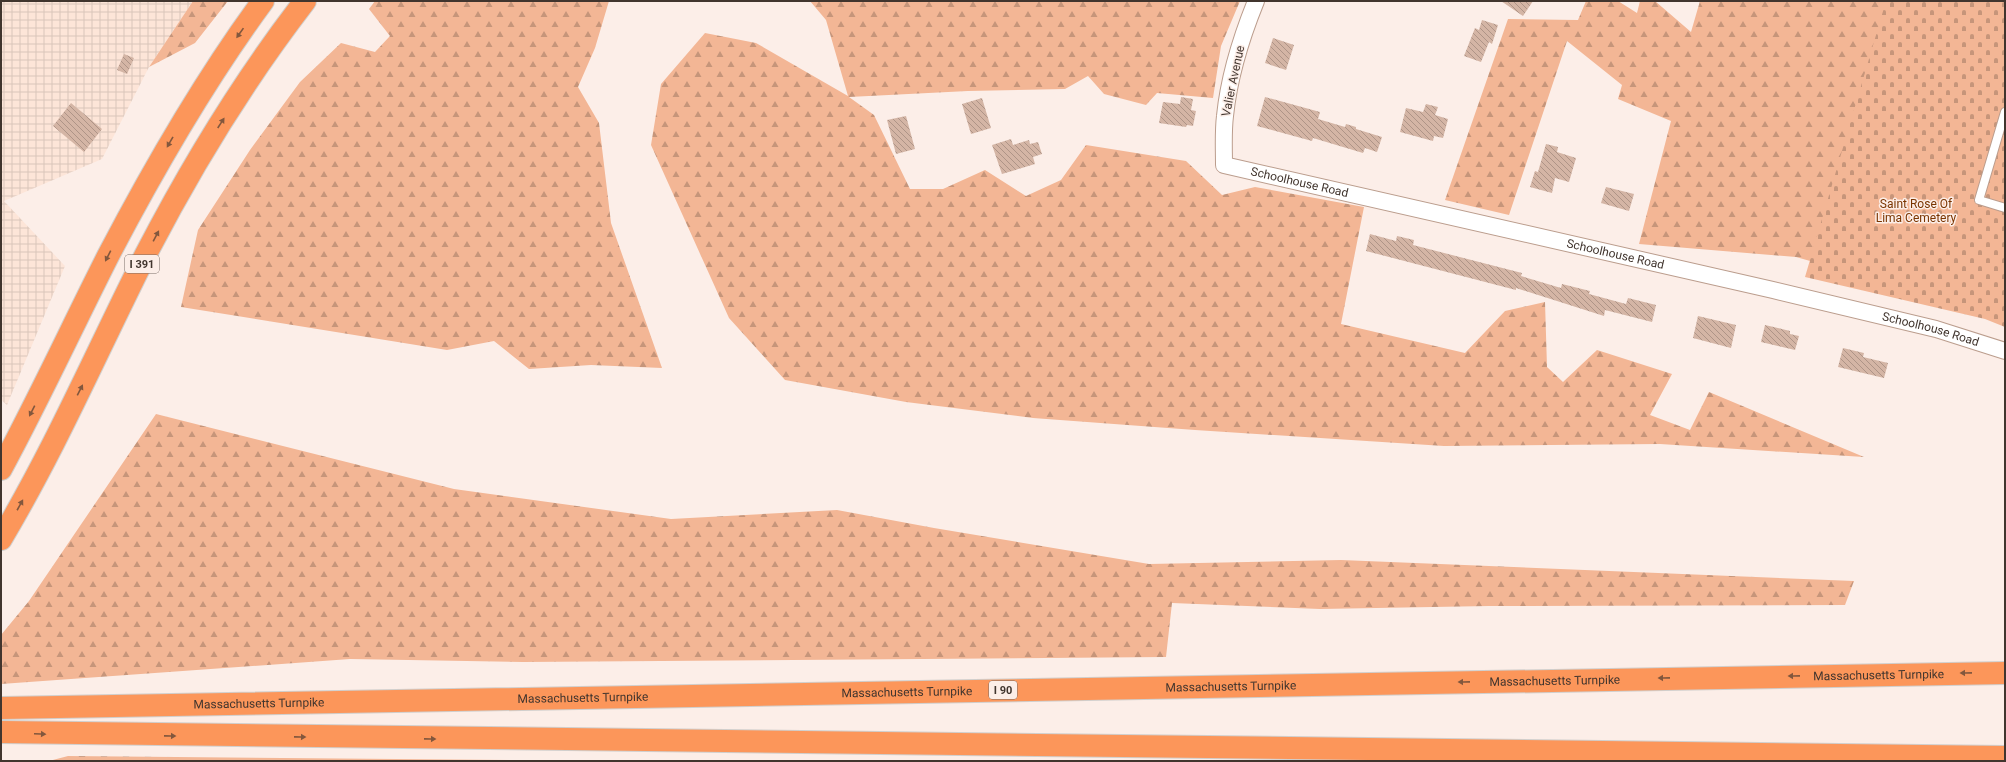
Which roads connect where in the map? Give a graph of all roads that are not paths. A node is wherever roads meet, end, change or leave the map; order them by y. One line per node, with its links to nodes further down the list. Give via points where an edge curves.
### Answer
1 (263, 1): 8 (highway, I 391, one-way to 8, via 198,96 153,172)
2 (305, 1): 9 (highway, I 391, one-way to 2, via 47,456 178,195 246,84)
3 (1256, 1): 5 (street, Valier Avenue, via 1240,45 1230,84 1225,117)
4 (2005, 112): 6 (lane, via 1979,200)
5 (1224, 164): 7 (street, Schoolhouse Road, via 1936,329)
6 (2005, 208)
7 (2005, 351)
8 (1, 469)
9 (1, 539)
10 (2005, 673): 11 (highway, Massachusetts Turnpike / I 90, one-way to 11)
11 (1, 708)
12 (1, 732): 13 (highway, one-way to 13)
13 (2005, 757)

